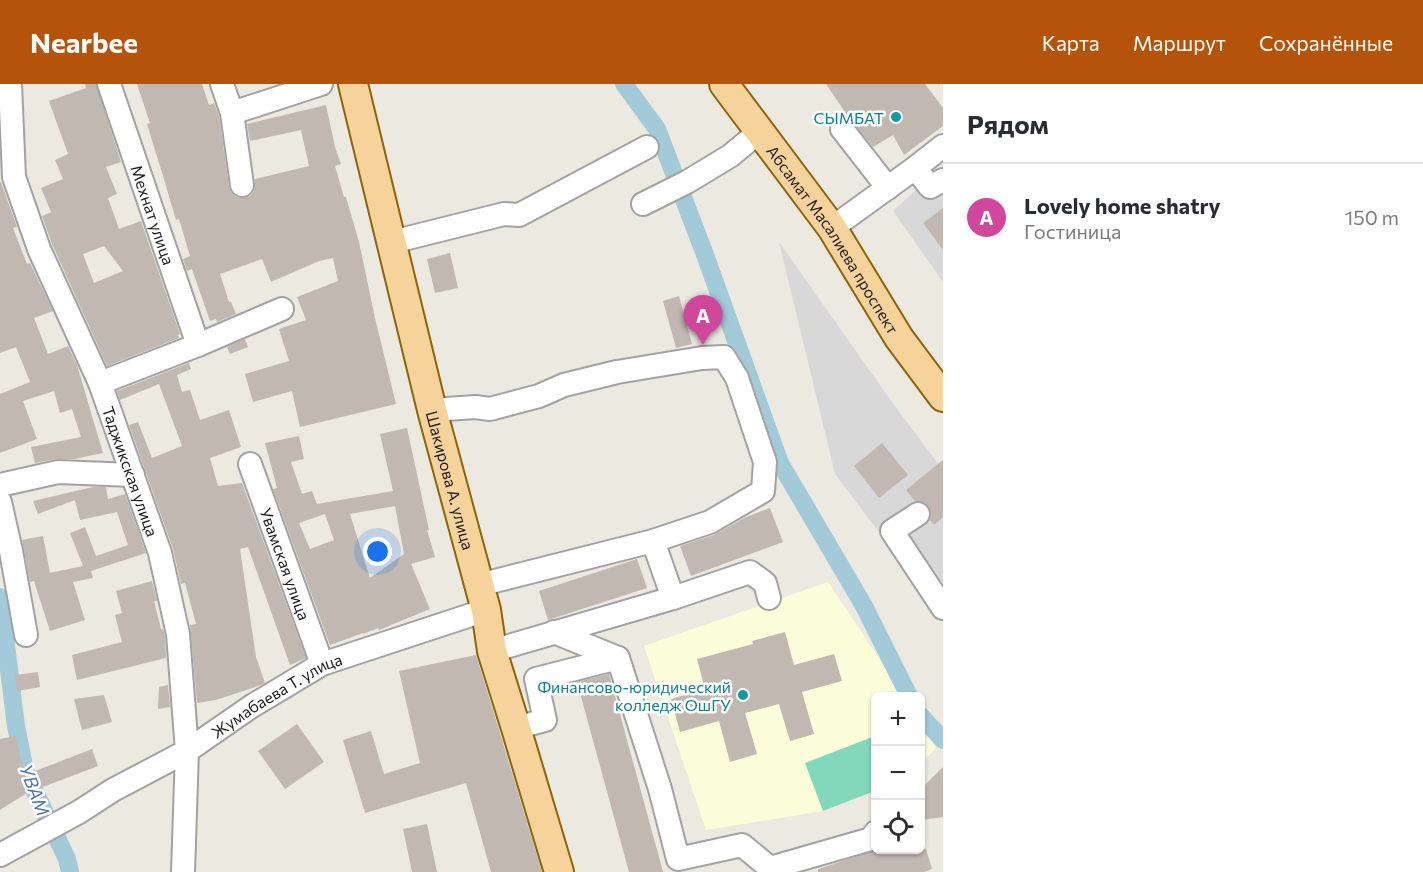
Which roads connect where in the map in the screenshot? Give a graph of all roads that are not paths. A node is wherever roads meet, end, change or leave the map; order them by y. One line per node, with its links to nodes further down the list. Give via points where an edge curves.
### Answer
1 (10, 84): 21 (street, Таджикская улица, via 14,177 39,249)
2 (109, 84): 20 (street, Мехнат улица)
3 (222, 84): 7 (street)
4 (321, 84): 7 (street)
5 (353, 84): 18 (main road, Шакирова А. улица)
6 (724, 84): 9 (main road, Абсамат Масалиева проспект)
7 (232, 113): 14 (street)
8 (842, 129): 15 (street)
9 (759, 132): 16 (street, via 730,156); 17 (main road, Абсамат Масалиева проспект)
10 (647, 147): 18 (street, via 519,215 504,214)
11 (943, 147): 12 (street)
12 (915, 168): 13 (street, via 930,187); 15 (street)
13 (943, 180)
14 (242, 185)
15 (888, 188): 17 (street)
16 (643, 204)
17 (832, 228): 22 (main road, Абсамат Масалиева проспект, via 899,338)
18 (392, 242): 23 (main road, Шакирова А. улица)
19 (282, 309): 20 (street)
20 (198, 345): 21 (street)
21 (100, 383): 25 (street, Таджикская улица)
22 (943, 397)
23 (432, 410): 29 (street, Жумабаева Т. улица, via 475,406 489,409 617,372 724,357 737,378 765,462 763,490 710,522); 30 (main road, Шакирова А. улица)
24 (250, 464): 38 (street, Увамская улица)
25 (133, 476): 26 (street, via 58,472); 40 (street, Таджикская улица, via 160,553 178,634)
26 (0, 485)
27 (0, 502): 35 (street)
28 (918, 514): 33 (street, via 892,531)
29 (653, 541): 30 (street, Жумабаева Т. улица); 31 (street)
30 (483, 597): 36 (main road, Шакирова А. улица); 38 (street, Жумабаева Т. улица)
31 (673, 598): 32 (street, via 750,572 765,583); 34 (street)
32 (769, 598)
33 (941, 599)
34 (554, 632): 36 (street); 37 (street)
35 (26, 635)
36 (492, 651): 39 (main road, Шакирова А. улица)
37 (618, 658): 39 (street, via 536,679 545,720); 41 (street, via 678,859 742,845 770,868)
38 (322, 664): 40 (street, Жумабаева Т. улица)
39 (516, 728): 44 (main road, Шакирова А. улица)
40 (187, 751): 42 (street, Жумабаева Т. улица); 43 (street, Таджикская улица)
41 (871, 839)
42 (6, 852)
43 (183, 872)
44 (559, 872)

